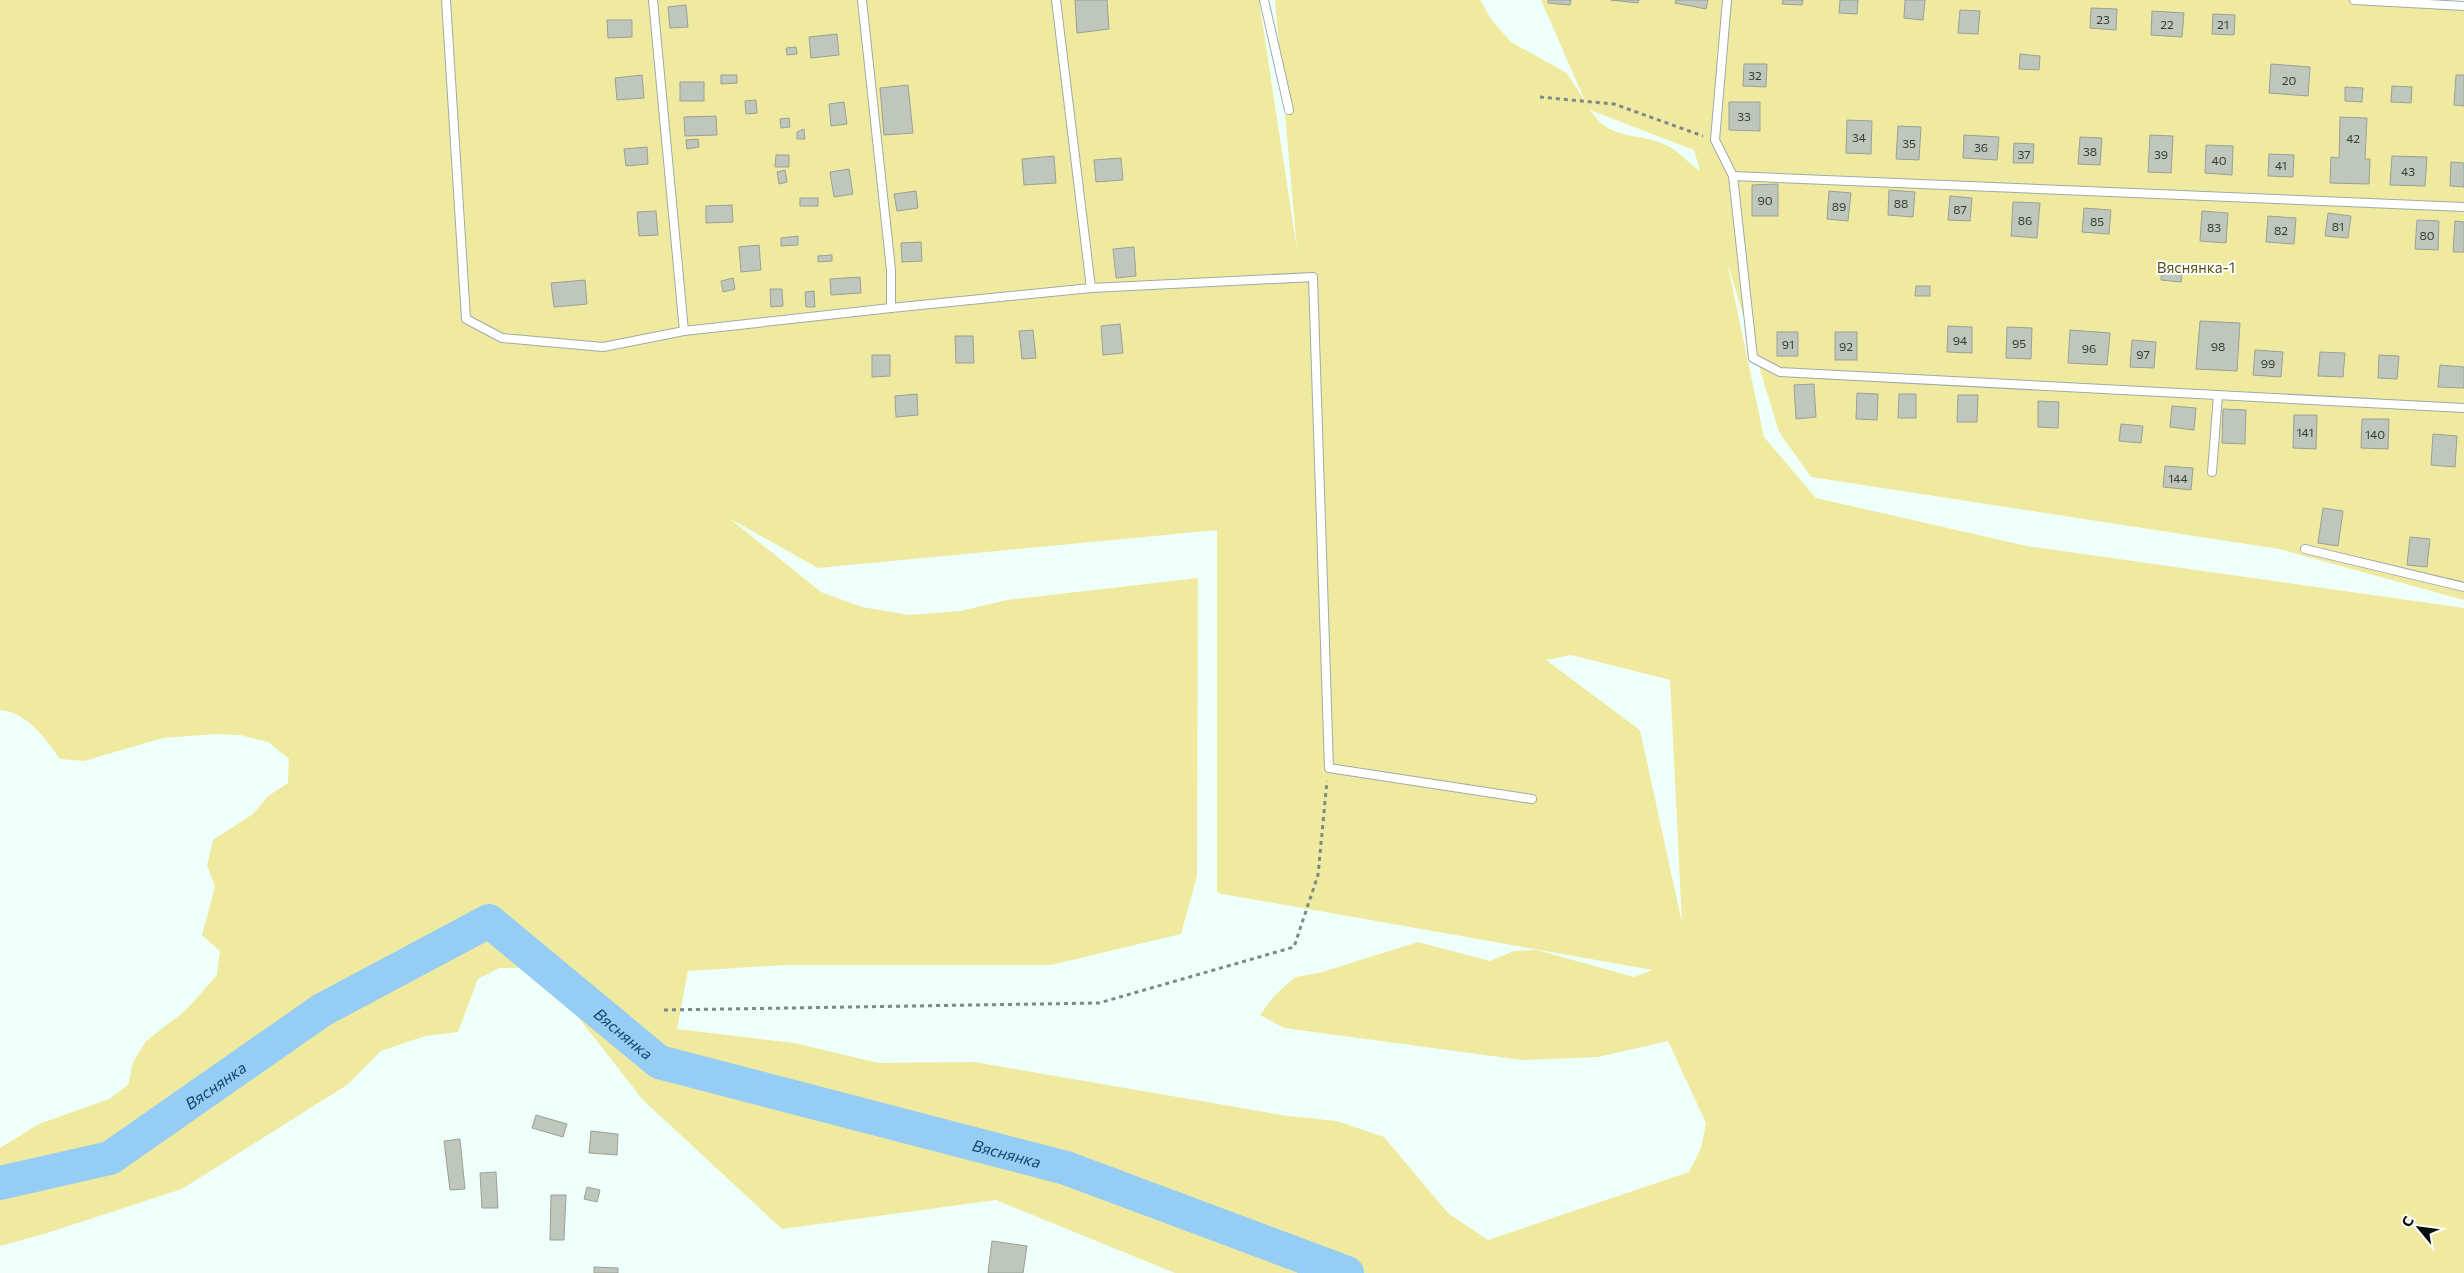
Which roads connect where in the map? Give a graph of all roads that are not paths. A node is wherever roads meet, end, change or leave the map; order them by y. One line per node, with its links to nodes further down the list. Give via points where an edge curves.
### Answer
1 (446, 0): 14 (lane, via 466,320 502,338 603,348)
2 (653, 0): 14 (lane)
3 (862, 0): 13 (lane, via 891,270)
4 (1056, 0): 12 (lane)
5 (1264, 0): 9 (lane)
6 (1727, 0): 10 (lane, via 1715,140)
7 (2354, 0): 8 (lane)
8 (2462, 4)
9 (1289, 110)
10 (1732, 176): 11 (lane); 15 (lane, via 1753,358 1780,372)
11 (2464, 207)
12 (1091, 288): 13 (lane); 20 (lane, via 1313,277 1329,768)
13 (890, 308): 14 (lane)
14 (684, 331)
15 (2218, 395): 16 (lane); 17 (lane)
16 (2464, 408)
17 (2212, 472)
18 (2305, 549): 19 (lane)
19 (2464, 586)
20 (1532, 799)

